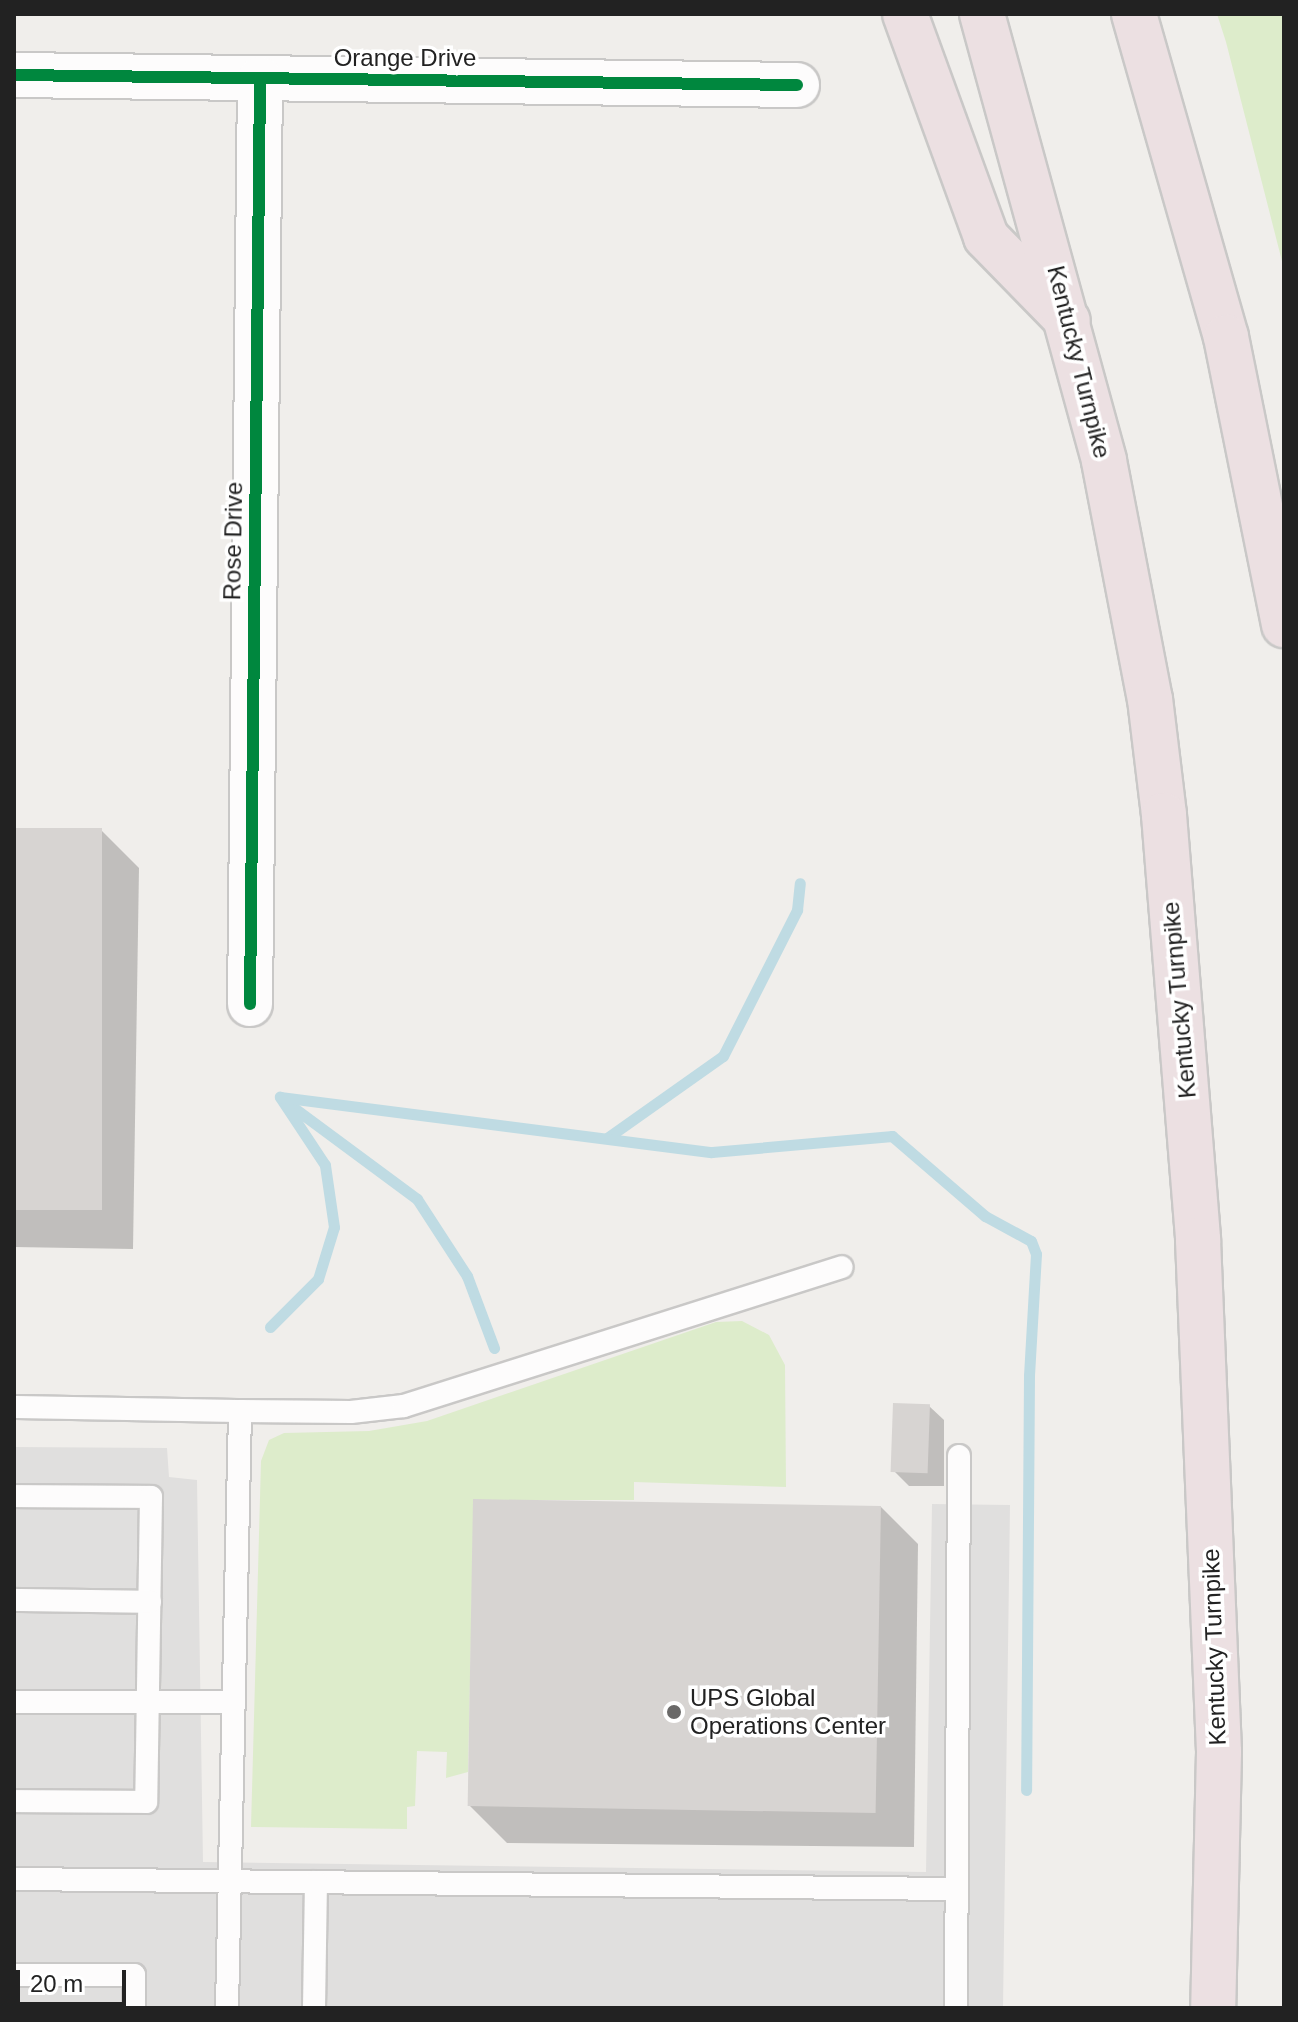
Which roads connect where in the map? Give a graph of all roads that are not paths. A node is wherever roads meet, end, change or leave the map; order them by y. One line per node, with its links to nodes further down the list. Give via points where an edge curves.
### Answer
1 (905, 14): 7 (highway, via 986,237)
2 (982, 14): 7 (highway, Kentucky Turnpike)
3 (1134, 14): 8 (highway, via 1226,337)
4 (14, 75): 5 (street, Orange Drive)
5 (260, 79): 6 (street, Orange Drive); 9 (street, Rose Drive)
6 (797, 85)
7 (1069, 323): 30 (highway, Kentucky Turnpike, via 1104,461 1135,621 1164,815 1200,1271 1219,1752)
8 (1284, 625)
9 (250, 1004)
10 (841, 1267): 12 (lane, via 404,1406 351,1412)
11 (14, 1407): 12 (lane)
12 (240, 1411): 19 (lane)
13 (959, 1456): 24 (lane)
14 (14, 1496): 16 (lane, via 151,1497)
15 (14, 1600): 16 (lane)
16 (150, 1602): 18 (lane)
17 (14, 1702): 18 (lane)
18 (148, 1702): 19 (lane); 20 (lane, via 146,1802)
19 (233, 1702): 22 (lane)
20 (14, 1801)
21 (14, 1879): 22 (lane)
22 (230, 1881): 23 (lane); 27 (lane)
23 (316, 1882): 24 (lane); 28 (lane)
24 (957, 1889): 29 (lane)
25 (14, 1975): 26 (lane, via 134,1975)
26 (134, 2008)
27 (227, 2008)
28 (314, 2008)
29 (956, 2008)
30 (1213, 2008)

